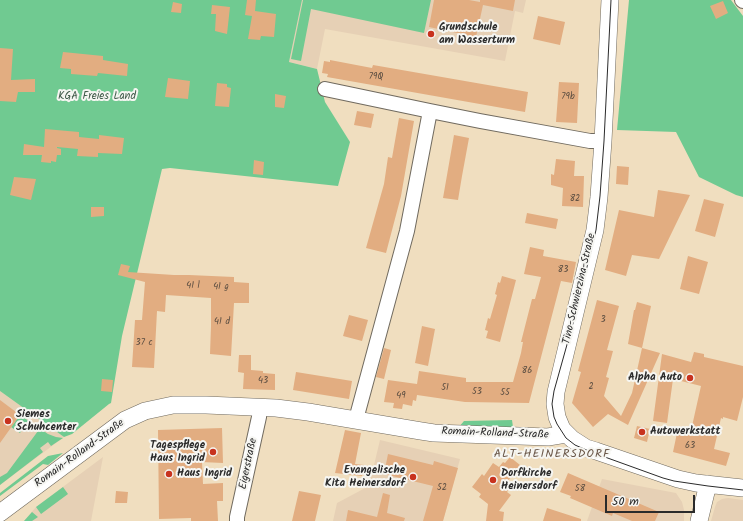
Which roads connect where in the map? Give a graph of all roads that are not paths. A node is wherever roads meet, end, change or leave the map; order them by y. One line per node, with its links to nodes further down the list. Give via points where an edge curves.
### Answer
1 (610, 0): 4 (main road, Tino-Schwierzina-Straße)
2 (325, 89): 3 (street)
3 (430, 111): 4 (street, via 590,141); 6 (street, via 407,231)
4 (603, 141): 7 (main road, Tino-Schwierzina-Straße, via 595,230 555,397 557,417)
5 (260, 407): 6 (main road, Romain-Rolland-Straße); 10 (main road, Romain-Rolland-Straße, via 184,405 144,412 125,420); 11 (street, Eigerstraße)
6 (357, 420): 7 (main road, Romain-Rolland-Straße, via 434,433 548,437)
7 (566, 434): 8 (main road, via 579,444 596,451 678,479)
8 (708, 484): 9 (main road); 12 (main road)
9 (743, 488)
10 (0, 513)
11 (237, 521)
12 (699, 521)

